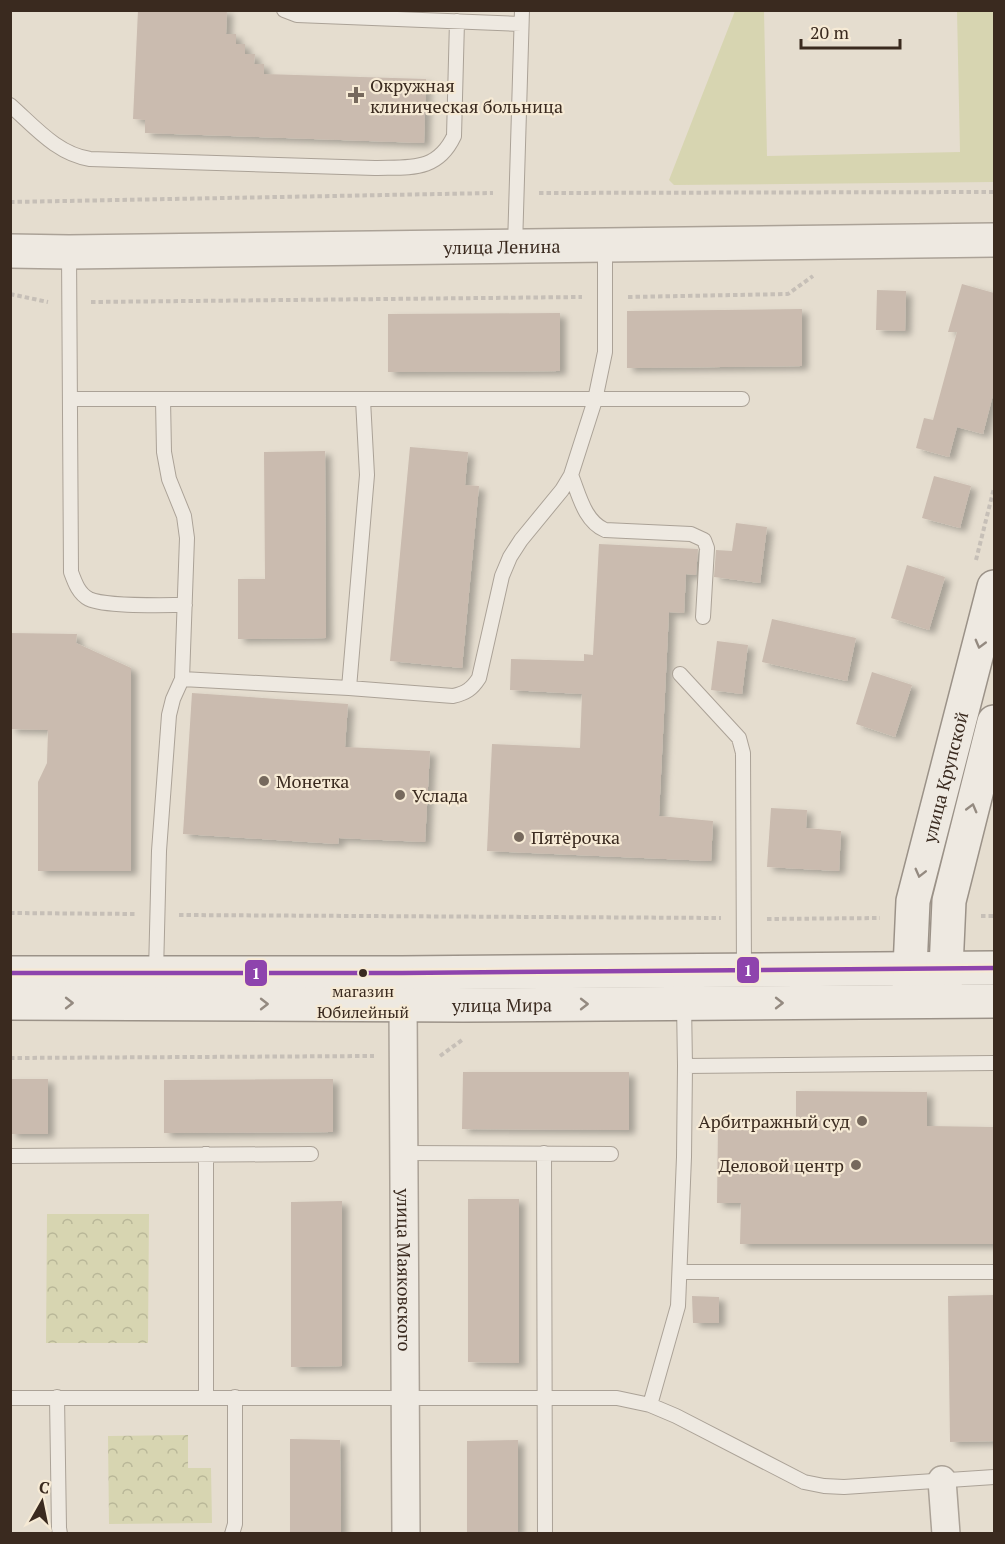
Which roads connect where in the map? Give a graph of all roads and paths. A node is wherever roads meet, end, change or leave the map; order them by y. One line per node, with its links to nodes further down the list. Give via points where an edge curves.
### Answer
1 (284, 10): 3 (lane, via 297,15)
2 (522, 17): 3 (lane); 6 (lane)
3 (457, 21): 4 (lane, via 454,136 437,159 419,166 363,168 84,158 57,147)
4 (10, 105)
5 (994, 240): 7 (main road, улица Ленина)
6 (515, 246): 7 (main road, улица Ленина); 9 (main road, улица Ленина)
7 (605, 246): 12 (lane)
8 (10, 251): 9 (main road, улица Ленина)
9 (69, 252): 13 (lane)
10 (821, 270): 12 (path, via 788,294)
11 (10, 294): 13 (path, via 45,302)
12 (605, 297): 13 (path); 18 (lane, via 605,352)
13 (69, 302): 14 (lane)
14 (70, 399): 17 (lane); 21 (lane, via 72,572 78,589 88,599 102,603)
15 (363, 399): 17 (lane); 18 (lane); 25 (lane, via 367,475)
16 (742, 399): 18 (lane)
17 (163, 400): 21 (lane, via 164,452 187,538)
18 (595, 400): 19 (lane)
19 (571, 475): 22 (lane, via 596,526 605,530 691,534 704,540 707,548); 25 (lane, via 510,557 502,576 479,678 473,687 453,696)
20 (994, 587): 34 (main road, улица Крупской, one-way to 34, via 913,901)
21 (185, 605): 24 (lane)
22 (703, 617)
23 (680, 674): 31 (lane, via 739,738 743,753)
24 (182, 679): 25 (lane); 29 (lane, via 169,715)
25 (349, 688)
26 (994, 722): 27 (main road, улица Крупской)
27 (987, 779): 32 (main road, улица Крупской, one-way to 27, via 949,901)
28 (10, 914): 29 (path)
29 (157, 915): 31 (path); 36 (lane)
30 (884, 917): 31 (path)
31 (744, 919): 35 (lane)
32 (945, 968): 33 (main road, улица Мира); 34 (main road, улица Мира); 41 (main road, улица Крупской)
33 (994, 968)
34 (909, 969): 35 (main road, улица Мира); 40 (main road, улица Крупской)
35 (744, 970): 38 (main road, улица Мира)
36 (156, 972): 37 (main road, улица Мира); 38 (main road, улица Мира)
37 (10, 973)
38 (402, 988): 42 (main road, улица Мира, one-way to 38); 43 (main road, улица Мира, one-way to 43); 51 (street, улица Маяковского)
39 (994, 1001): 41 (main road, улица Мира)
40 (909, 1002): 41 (main road, улица Мира); 43 (main road, улица Мира, one-way to 40)
41 (945, 1002)
42 (10, 1003)
43 (684, 1003): 47 (lane)
44 (381, 1056): 45 (path)
45 (10, 1058)
46 (994, 1063): 47 (lane)
47 (685, 1066): 54 (lane)
48 (544, 1153): 51 (lane); 52 (lane); 59 (lane)
49 (206, 1154): 50 (lane); 53 (lane); 57 (lane)
50 (311, 1154)
51 (405, 1154): 61 (street, улица Маяковского)
52 (612, 1154)
53 (10, 1156)
54 (680, 1272): 55 (lane); 62 (lane, via 676,1318)
55 (994, 1272)
56 (57, 1397): 57 (lane); 60 (lane); 65 (lane)
57 (206, 1397): 58 (lane)
58 (235, 1397): 61 (lane); 66 (lane)
59 (545, 1397): 61 (lane); 62 (lane, via 618,1398); 68 (lane)
60 (10, 1398)
61 (406, 1398): 67 (street, улица Маяковского)
62 (650, 1405): 64 (lane, via 804,1482 844,1487)
63 (994, 1477): 64 (lane)
64 (942, 1480): 69 (street)
65 (60, 1533)
66 (232, 1533)
67 (406, 1533)
68 (545, 1533)
69 (946, 1533)

